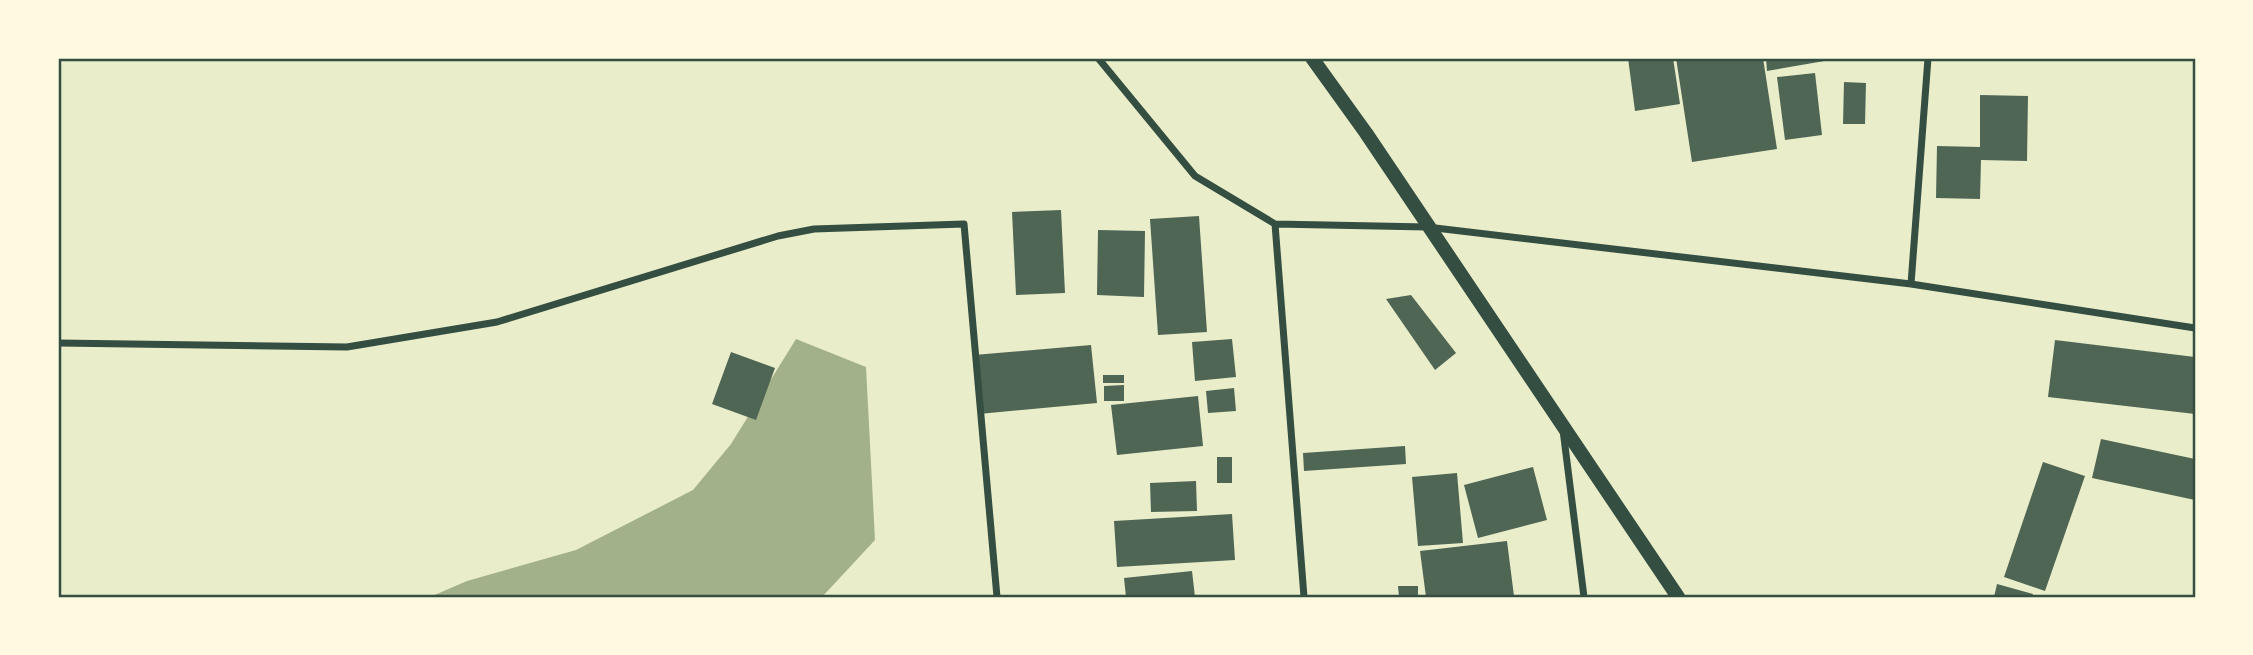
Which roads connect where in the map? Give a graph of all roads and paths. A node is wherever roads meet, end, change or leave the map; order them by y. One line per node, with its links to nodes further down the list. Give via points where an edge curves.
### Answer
1 (1098, 58): 4 (street, via 1195,177)
2 (1312, 58): 5 (main road)
3 (1928, 58): 6 (street)
4 (1275, 224): 5 (street); 11 (street)
5 (1426, 227): 6 (street); 9 (main road)
6 (1911, 284): 7 (street)
7 (2195, 328)
8 (58, 343): 10 (street, via 347,347 524,315 778,236 814,229 964,224)
9 (1562, 426): 12 (street); 13 (main road)
10 (997, 597)
11 (1304, 597)
12 (1584, 597)
13 (1678, 597)

